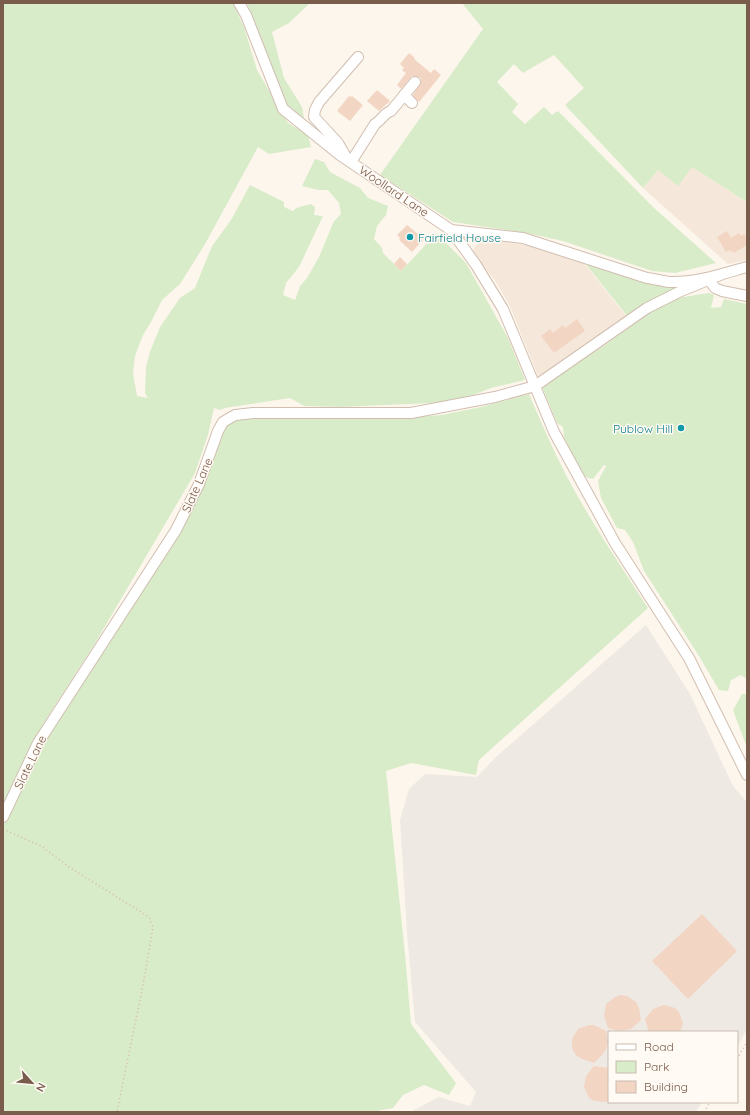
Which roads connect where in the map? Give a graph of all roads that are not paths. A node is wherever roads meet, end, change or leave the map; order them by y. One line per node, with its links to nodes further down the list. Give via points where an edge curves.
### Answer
1 (239, 3): 6 (street, Woollard Lane, via 283,109)
2 (358, 57): 6 (street, via 320,102 314,118 338,143)
3 (415, 82): 4 (street)
4 (404, 96): 5 (street); 6 (street, via 375,124)
5 (412, 103)
6 (349, 161): 7 (street, Woollard Lane)
7 (451, 230): 9 (street, Woollard Lane, via 523,238 614,268 669,282); 12 (street, via 503,309)
8 (747, 267): 9 (street, Woollard Lane)
9 (720, 275): 10 (street, Slate Lane)
10 (709, 280): 11 (street, via 715,288 722,291); 12 (street, Slate Lane, via 647,308)
11 (747, 296)
12 (535, 386): 13 (street, via 554,432 582,486 688,658); 14 (street, Slate Lane, via 495,397 411,413 253,414 235,415 224,422 218,431 199,484 176,530 38,744)
13 (747, 775)
14 (3, 817)

